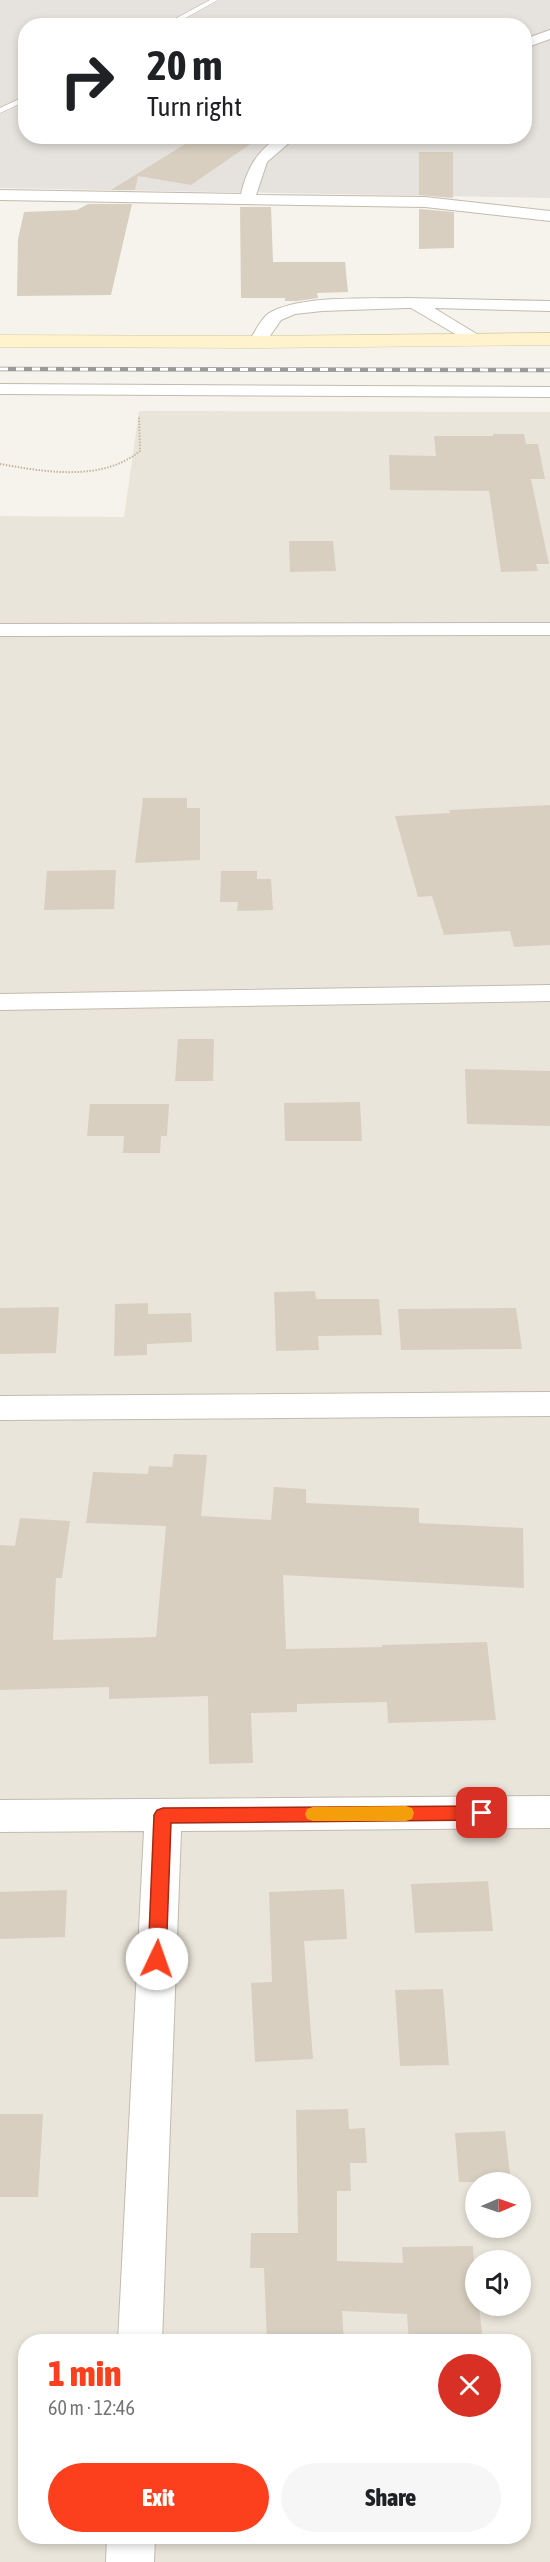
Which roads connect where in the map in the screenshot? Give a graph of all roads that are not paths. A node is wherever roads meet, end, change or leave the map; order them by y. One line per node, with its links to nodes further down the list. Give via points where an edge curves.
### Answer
1 (215, 0): 2 (lane)
2 (180, 18)
3 (550, 34): 4 (street)
4 (532, 41)
5 (18, 102): 6 (lane)
6 (0, 111)
7 (278, 144): 9 (street, via 264,154 254,170)
8 (0, 195): 9 (street)
9 (248, 198): 10 (street, via 426,202)
10 (550, 216)
11 (414, 304): 12 (street); 14 (street); 16 (street, via 292,309 275,316)
12 (550, 306)
13 (550, 339): 14 (street)
14 (474, 340): 16 (street)
15 (0, 341): 16 (street)
16 (257, 342)
17 (0, 389): 18 (street)
18 (550, 392)
19 (550, 629): 20 (street)
20 (0, 630)
21 (550, 993): 22 (street)
22 (0, 1002)
23 (550, 1404): 24 (street)
24 (0, 1408)
25 (550, 1812): 26 (street)
26 (163, 1815): 27 (street); 28 (street)
27 (0, 1816)
28 (140, 2334)
29 (131, 2544): 30 (street)
30 (130, 2562)

